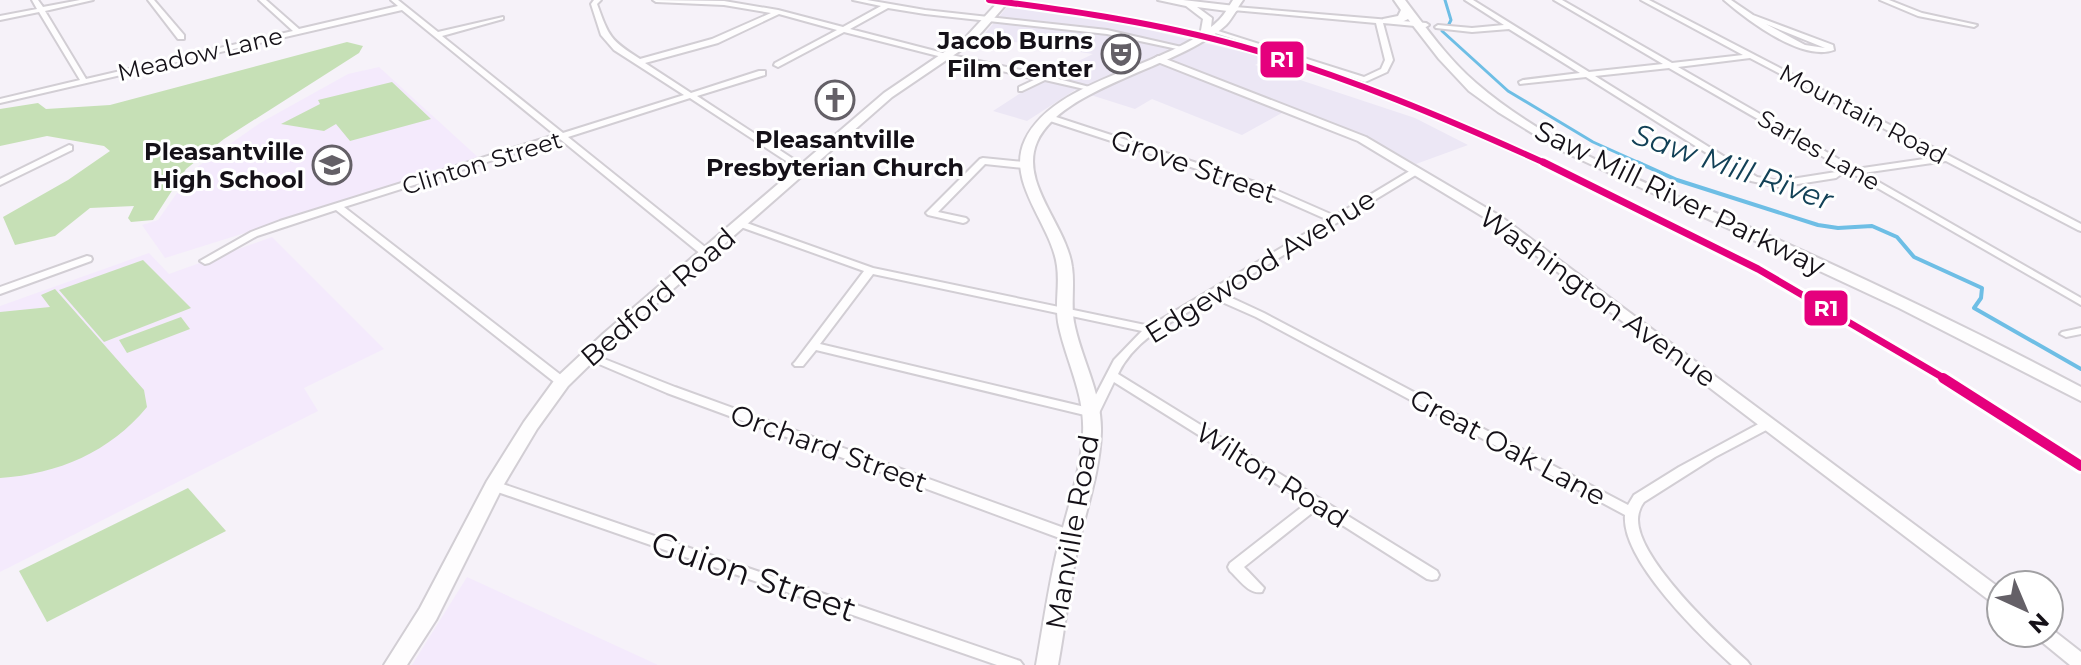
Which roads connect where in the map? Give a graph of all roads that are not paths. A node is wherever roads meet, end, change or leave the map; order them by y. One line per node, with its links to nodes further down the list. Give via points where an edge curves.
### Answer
1 (35, 0): 21 (street)
2 (90, 0): 21 (street)
3 (151, 0): 34 (street)
4 (262, 0): 31 (street)
5 (598, 0): 39 (street, via 594,4 605,35)
6 (656, 0): 22 (street)
7 (856, 0): 19 (street)
8 (1162, 0): 15 (street)
9 (1487, 0): 14 (street)
10 (1557, 0): 41 (street, Sarles Lane)
11 (1644, 0): 37 (street, Mountain Road)
12 (1727, 0): 23 (street)
13 (1883, 0): 27 (street, via 1920,15)
14 (1469, 1): 29 (street)
15 (1183, 3): 18 (street); 33 (street, via 1208,18)
16 (1404, 3): 26 (highway, via 1402,19); 28 (highway, Saw Mill River Parkway)
17 (397, 4): 31 (street, Meadow Lane); 32 (street)
18 (1237, 4): 26 (street); 33 (main road)
19 (886, 6): 20 (street); 30 (street)
20 (998, 9): 35 (street); 36 (main road, Bedford Road)
21 (41, 10): 24 (street); 46 (street)
22 (778, 12): 30 (street); 39 (street, via 715,41)
23 (1754, 17): 23 (street, via 1830,47 1831,49 1815,50 1788,39)
24 (0, 18)
25 (501, 18): 32 (street)
26 (1383, 21): 28 (street); 33 (street, via 1389,60 1384,70 1365,80)
27 (1974, 25)
28 (1427, 26): 29 (street); 85 (highway, Saw Mill River Parkway, via 1481,85 1566,141 1912,300); 86 (highway, Saw Mill River Parkway, via 1445,61 1472,86 1557,142 1903,303)
29 (1509, 27): 44 (street)
30 (845, 28): 36 (street); 40 (street)
31 (298, 32): 46 (street, Meadow Lane)
32 (437, 35): 53 (street)
33 (1206, 35): 35 (main road)
34 (181, 37)
35 (1182, 48): 38 (main road)
36 (946, 56): 45 (street); 57 (main road, Bedford Road, via 888,95)
37 (1753, 56): 41 (street); 55 (street, Mountain Road)
38 (1158, 59): 49 (main road); 58 (street, Washington Avenue, via 1329,124)
39 (639, 62): 50 (street)
40 (778, 65)
41 (1671, 65): 44 (street); 59 (street, Sarles Lane)
42 (1067, 66): 45 (street)
43 (762, 73): 50 (street, Clinton Street)
44 (1586, 75): 47 (street); 62 (street, via 1762,182)
45 (1041, 78): 48 (street); 49 (street)
46 (84, 81): 51 (street, Meadow Lane)
47 (1523, 82)
48 (1022, 89)
49 (1093, 89): 52 (main road)
50 (693, 97): 53 (street, Clinton Street); 57 (street)
51 (0, 101)
52 (1050, 118): 56 (main road, via 1031,140); 65 (street, Grove Street, via 1261,187)
53 (564, 137): 64 (street, Clinton Street); 69 (street)
54 (69, 148): 61 (street)
55 (1947, 158): 59 (street); 68 (street, Mountain Road)
56 (1024, 165): 66 (street, via 983,161 931,213); 76 (main road, Manville Road, via 1055,228 1065,266)
57 (803, 168): 67 (main road, Bedford Road)
58 (1416, 171): 65 (street, Edgewood Avenue); 88 (street, Washington Avenue, via 1496,219)
59 (1856, 171): 75 (street, Sarles Lane)
60 (0, 174): 61 (street)
61 (17, 174): 63 (street)
62 (1836, 175)
63 (0, 182)
64 (337, 206): 71 (street, Clinton Street, via 254,234); 84 (street)
65 (1335, 219): 74 (street, Edgewood Avenue)
66 (963, 220)
67 (741, 224): 69 (main road, Bedford Road); 72 (street)
68 (2081, 228)
69 (706, 253): 81 (main road, Bedford Road)
70 (87, 259): 73 (street)
71 (205, 261)
72 (870, 270): 76 (street); 80 (street)
73 (0, 291)
74 (1214, 294): 77 (street, Edgewood Avenue); 91 (street, Great Oak Lane)
75 (2081, 302)
76 (1064, 312): 77 (street); 87 (main road, Manville Road)
77 (1152, 330): 83 (street, Edgewood Avenue)
78 (2081, 331): 79 (street)
79 (2066, 334)
80 (815, 346): 82 (street); 87 (street)
81 (589, 356): 84 (main road, Bedford Road); 92 (street, Orchard Street)
82 (799, 364)
83 (1111, 375): 87 (street, Edgewood Avenue); 90 (street, Wilton Road)
84 (562, 382): 89 (main road, Bedford Road)
85 (2081, 386)
86 (2081, 395)
87 (1093, 413): 92 (main road, Manville Road, via 1091,459)
88 (1768, 424): 91 (street, via 1685,468 1636,502); 94 (street, Washington Avenue)
89 (494, 486): 98 (main road, Bedford Road, via 428,614); 99 (street, Guion Street)
90 (1317, 502): 93 (street, Wilton Road); 95 (street, via 1235,567)
91 (1632, 513): 101 (street, Great Oak Lane, via 1634,532 1655,575)
92 (1070, 536): 100 (main road, Manville Road)
93 (1432, 575)
94 (1985, 587)
95 (1257, 588)
96 (2064, 649): 97 (street)
97 (2081, 663)
98 (395, 665)
99 (1015, 665)
100 (1047, 665)
101 (1742, 665)

